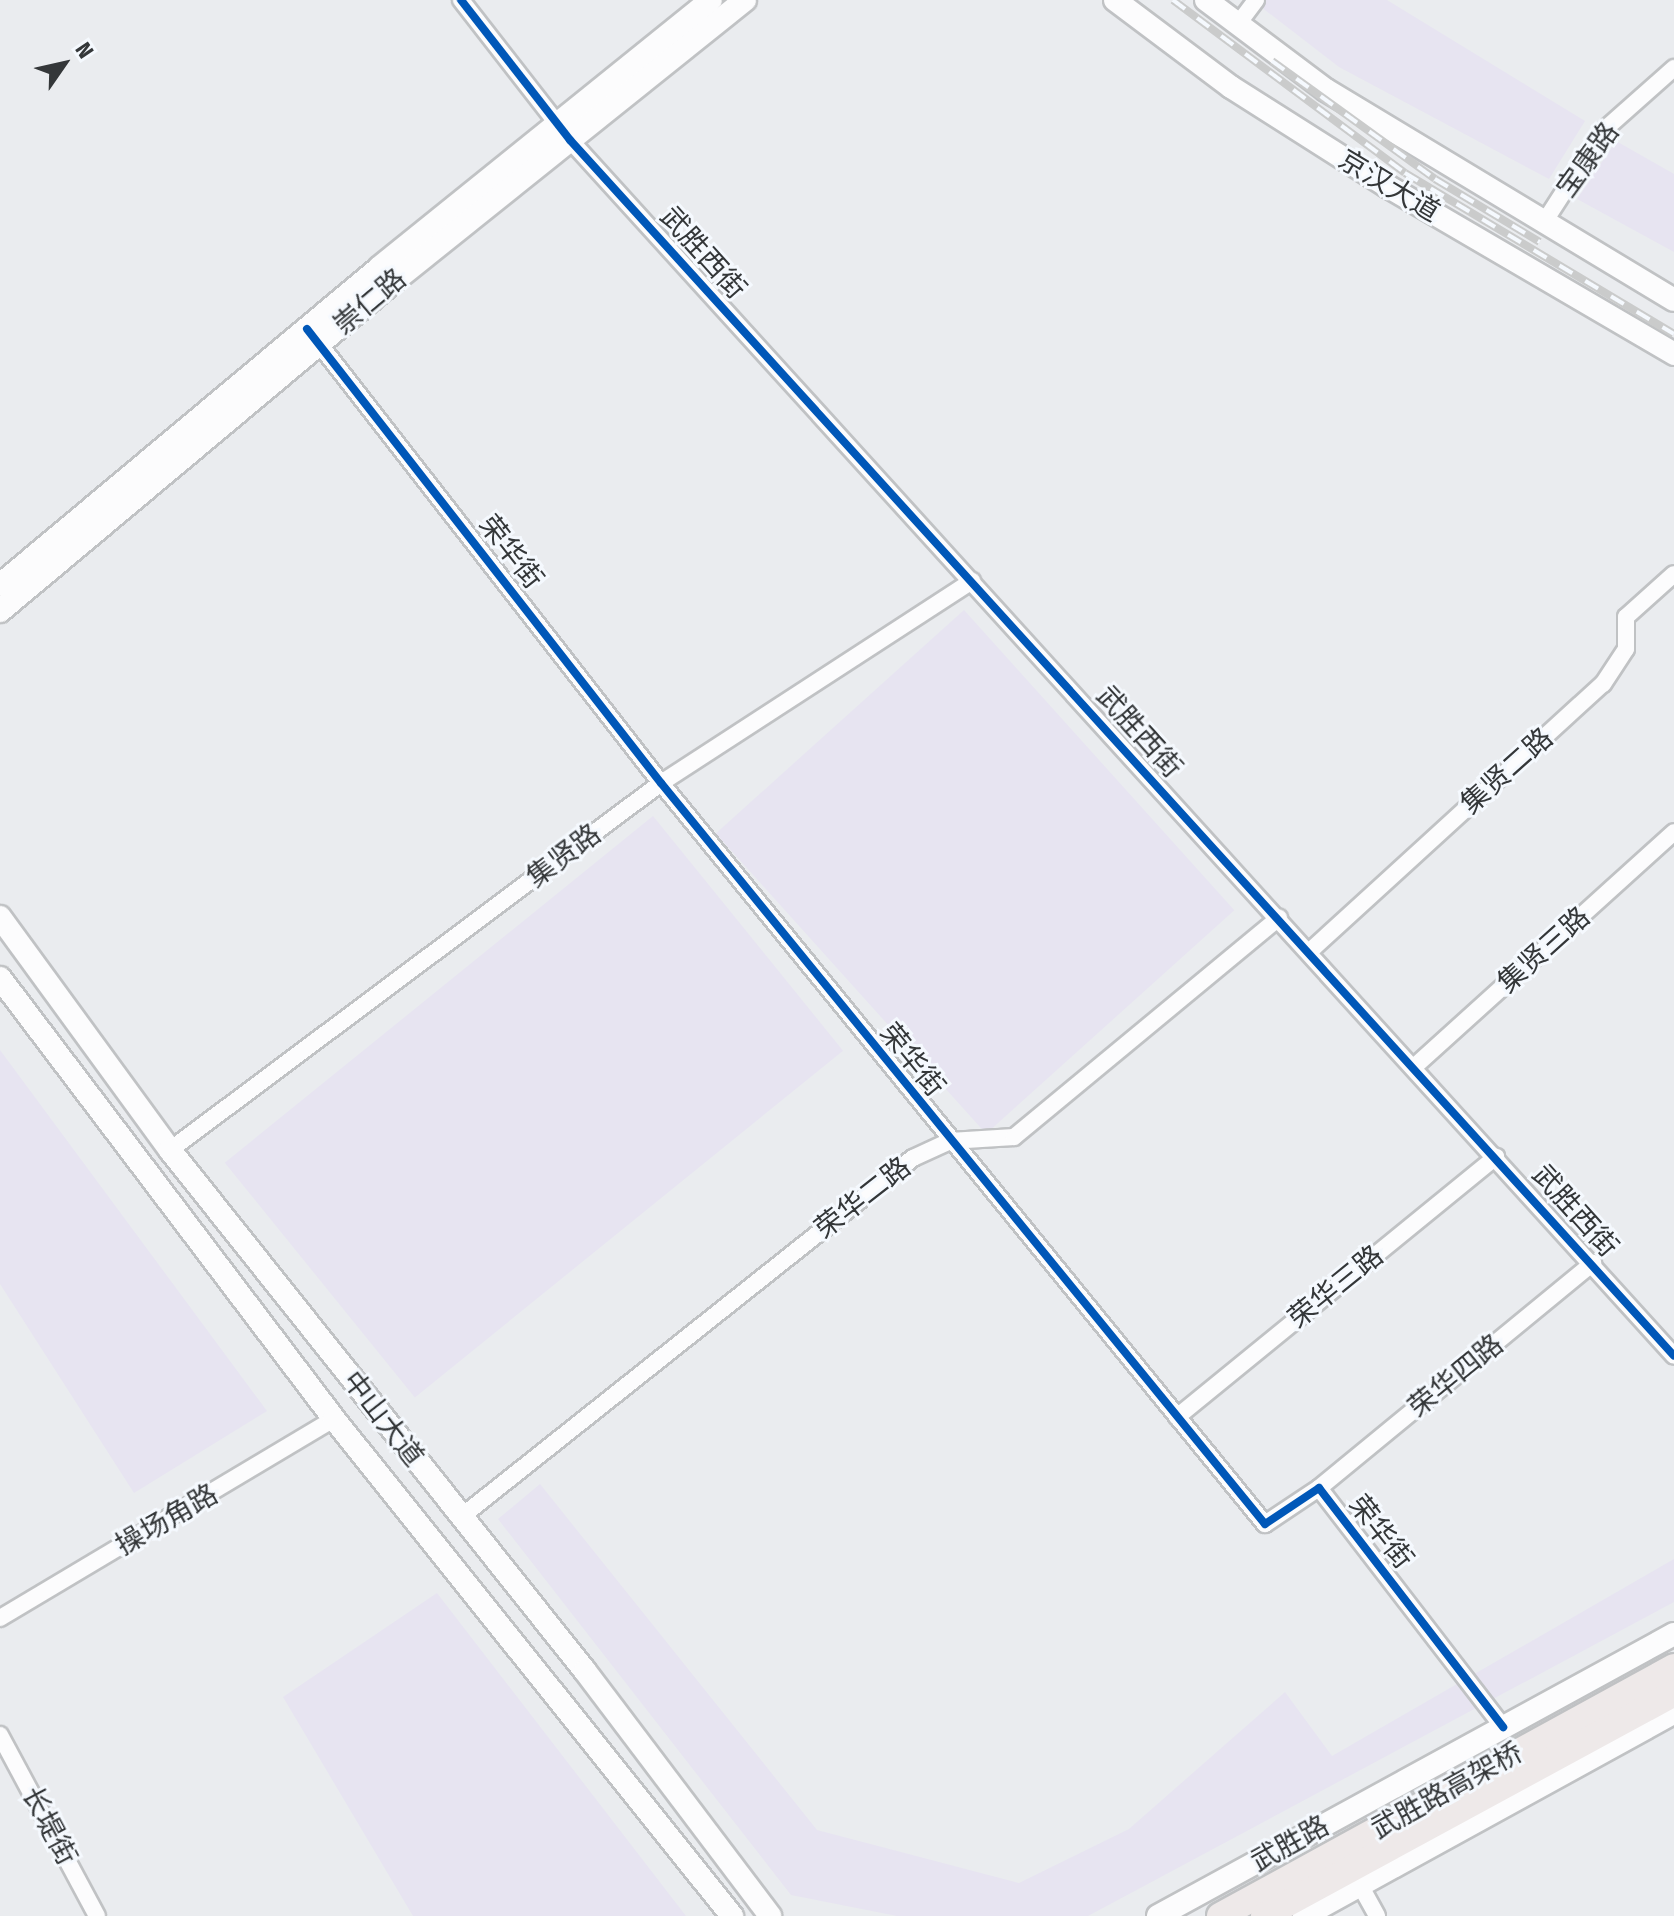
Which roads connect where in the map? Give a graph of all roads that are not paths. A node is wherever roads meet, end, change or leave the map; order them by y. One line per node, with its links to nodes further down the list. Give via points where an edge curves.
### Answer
1 (461, 0): 9 (street, 武胜西街)
2 (711, 0): 9 (main road, 崇仁路)
3 (745, 0): 9 (main road, 崇仁路)
4 (1115, 0): 13 (main road, 京汉大道, via 1231,87 1374,178)
5 (1206, 0): 7 (main road, 京汉大道)
6 (1256, 0): 7 (street)
7 (1238, 24): 10 (main road, 京汉大道, via 1326,90)
8 (1674, 68): 10 (street, 宝康路, via 1603,131)
9 (563, 132): 12 (main road, 崇仁路); 15 (street, 武胜西街)
10 (1543, 224): 11 (main road, 京汉大道)
11 (1674, 300)
12 (313, 336): 16 (main road, 崇仁路); 17 (main road, 崇仁路); 18 (street, 荣华街)
13 (1674, 354)
14 (1674, 574): 22 (street, 集贤二路, via 1626,617 1626,649 1603,684)
15 (972, 581): 18 (street, 集贤路); 21 (street, 武胜西街)
16 (0, 585)
17 (0, 611)
18 (661, 783): 25 (street, 荣华街); 26 (street, 集贤路)
19 (1674, 832): 24 (street, 集贤三路)
20 (0, 917): 26 (main road, 中山大道)
21 (1279, 918): 22 (street, 武胜西街); 25 (street, 荣华二路, via 1014,1137)
22 (1309, 952): 24 (street, 武胜西街)
23 (0, 978): 31 (main road, 中山大道)
24 (1414, 1067): 27 (street, 武胜西街)
25 (950, 1141): 30 (street, 荣华街); 33 (street, 荣华二路, via 913,1158)
26 (170, 1150): 33 (main road, 中山大道)
27 (1496, 1157): 28 (street, 武胜西街); 30 (street, 荣华三路)
28 (1593, 1263): 29 (street, 武胜西街); 32 (street, 荣华四路)
29 (1674, 1356)
30 (1177, 1417): 32 (street, 荣华街, via 1265,1524)
31 (334, 1419): 34 (street, 操场角路); 43 (main road, 中山大道)
32 (1319, 1488): 39 (street, 荣华街)
33 (461, 1517): 44 (main road, 中山大道)
34 (0, 1618)
35 (1674, 1634): 39 (main road, 武胜路)
36 (1674, 1667): 46 (main road, 武胜路高架桥)
37 (1674, 1693): 47 (main road, 武胜路高架桥)
38 (1674, 1713): 41 (main road)
39 (1503, 1727): 45 (main road, 武胜路)
40 (0, 1735): 42 (street, 长堤街)
41 (1360, 1885): 48 (main road); 49 (street)
42 (97, 1916)
43 (732, 1916)
44 (770, 1916)
45 (1158, 1916)
46 (1220, 1916)
47 (1264, 1916)
48 (1304, 1916)
49 (1377, 1916)

